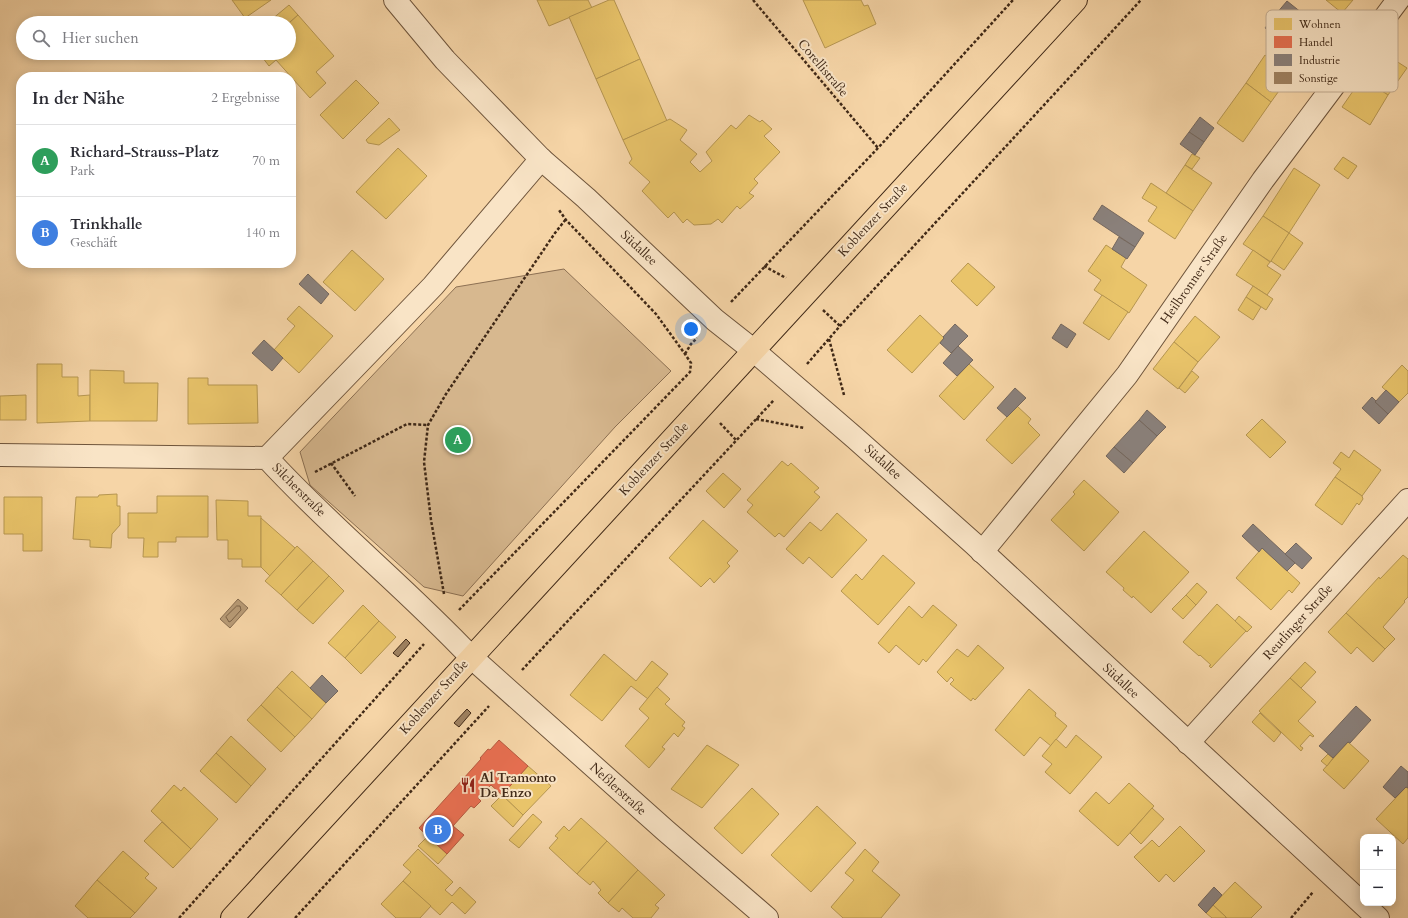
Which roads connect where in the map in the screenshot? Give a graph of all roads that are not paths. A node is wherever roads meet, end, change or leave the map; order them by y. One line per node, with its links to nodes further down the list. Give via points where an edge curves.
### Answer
1 (395, 0): 6 (street, Südallee, via 445,60)
2 (1076, 0): 7 (main road, Koblenzer Straße)
3 (1398, 0): 4 (street, Heilbronner Straße)
4 (1390, 10)
5 (1329, 92): 11 (street, Heilbronner Straße, via 1263,180 1127,375)
6 (541, 159): 7 (street, Südallee, via 715,320); 9 (street, via 433,286)
7 (753, 350): 11 (street, Südallee); 12 (main road, Koblenzer Straße)
8 (0, 455): 9 (street, Silcherstraße)
9 (267, 458): 12 (street, Silcherstraße)
10 (1408, 500): 13 (street, Reutlinger Straße)
11 (982, 552): 13 (street, Südallee)
12 (471, 657): 14 (main road, Koblenzer Straße); 15 (street, Neßlerstraße, via 512,681 666,831)
13 (1188, 743): 16 (street, Südallee)
14 (232, 918)
15 (767, 918)
16 (1378, 918)

